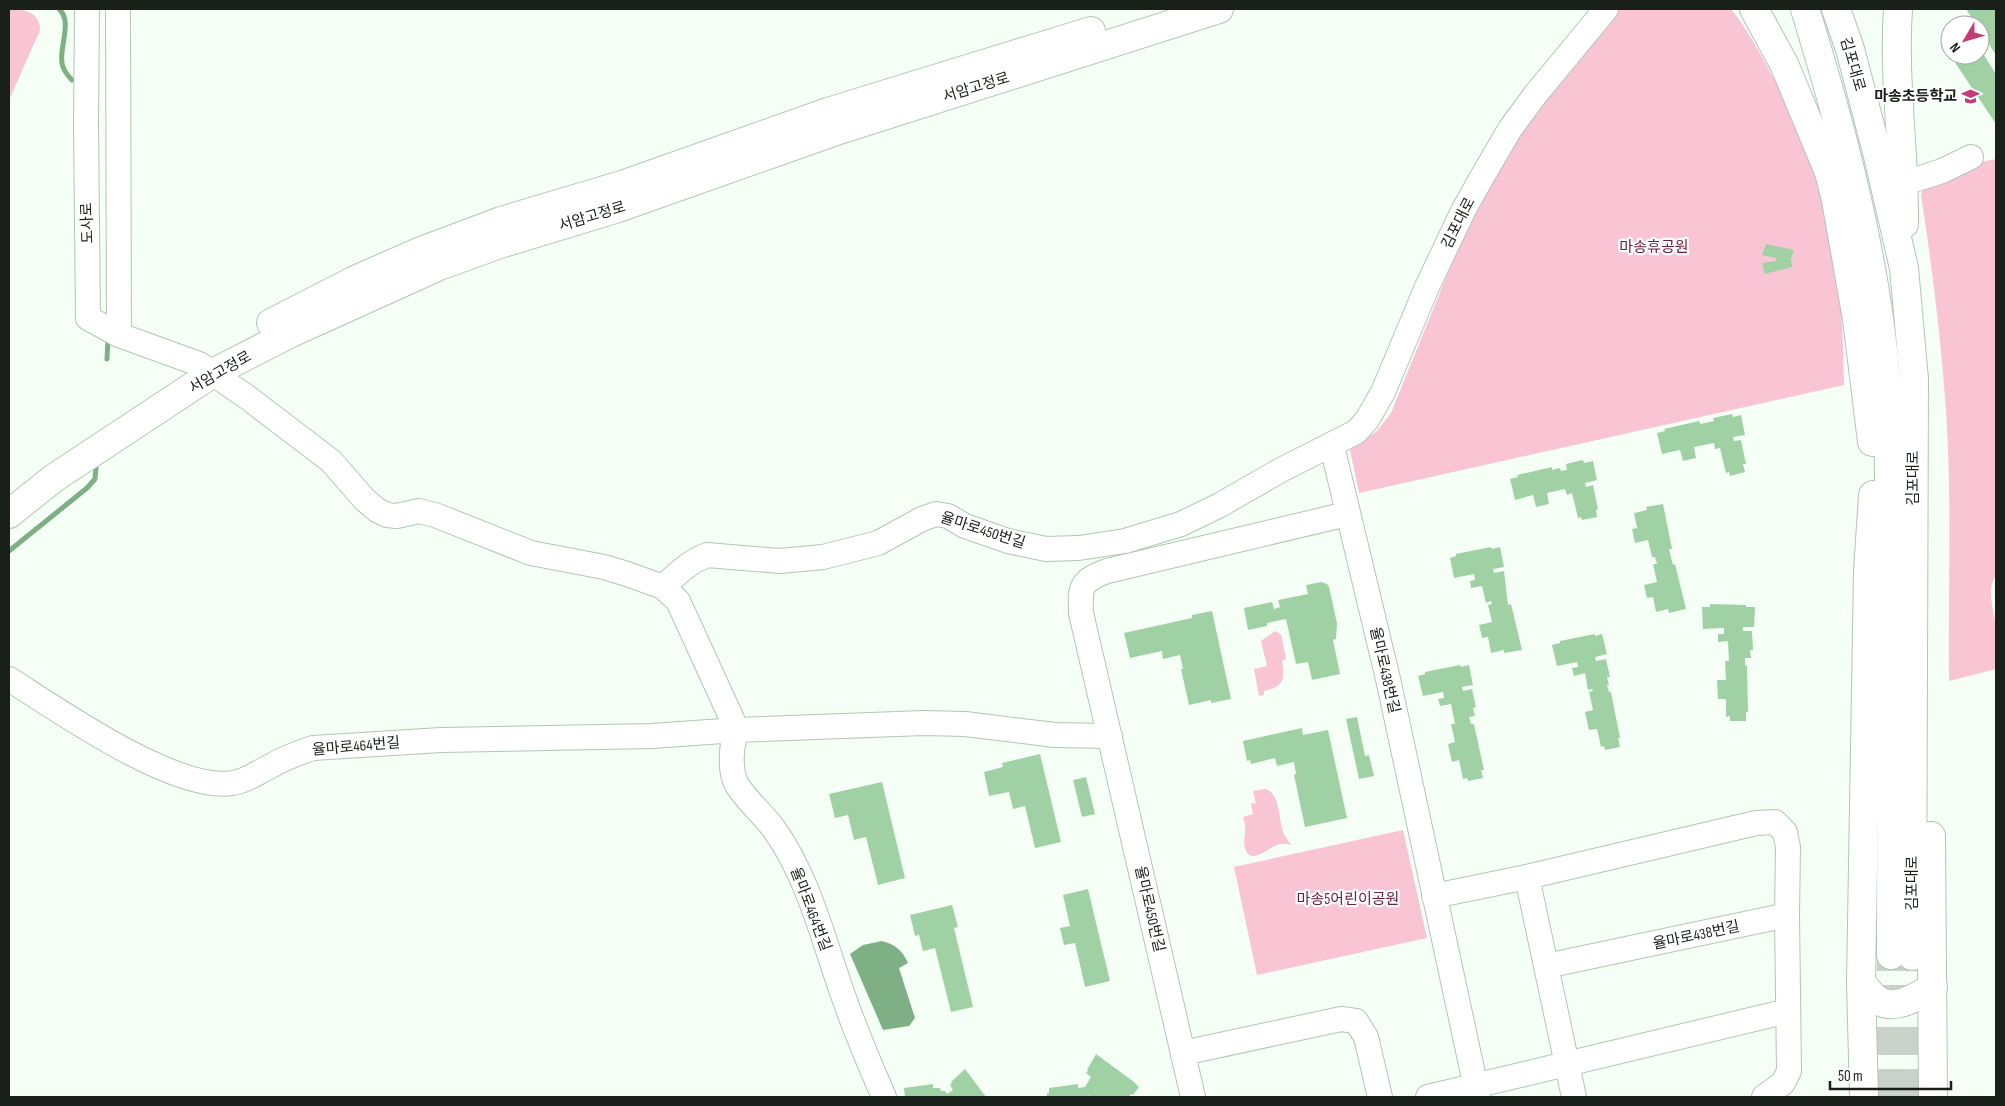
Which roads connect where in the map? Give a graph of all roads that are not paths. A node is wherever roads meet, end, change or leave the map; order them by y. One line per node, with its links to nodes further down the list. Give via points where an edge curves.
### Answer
1 (87, 9): 13 (street, 도사로, via 88,318)
2 (118, 9): 13 (street)
3 (1159, 9): 14 (main road, 서암고정로, via 828,112 625,184 483,228 421,251 273,321)
4 (1219, 9): 14 (main road, 서암고정로, via 833,132 616,209 500,244 439,266)
5 (1606, 9): 17 (street, 김포대로, via 1510,129 1447,242 1371,415 1356,432)
6 (1754, 9): 18 (main road, via 1784,64 1829,172 1857,319)
7 (1805, 9): 15 (main road, 김포대로, via 1830,88 1858,202 1874,284)
8 (1836, 9): 12 (main road, 김포대로, via 1850,49)
9 (1898, 9): 11 (main road, via 1896,62)
10 (1972, 156): 11 (street)
11 (1905, 184): 12 (main road)
12 (1904, 268): 16 (main road, 김포대로)
13 (119, 335): 14 (street, 도사로)
14 (206, 368): 19 (main road, 서암고정로, via 112,419); 20 (main road, 서암고정로); 22 (street, via 332,461 365,500 387,515 419,511 436,515 531,553 604,567)
15 (1886, 379): 16 (main road, 김포대로, via 1902,955); 18 (main road)
16 (1914, 379): 31 (main road, via 1930,471)
17 (1332, 446): 21 (street, 율마로438번길); 22 (street, 율마로450번길, via 1197,516 1125,541 1046,549 1008,541 936,514 878,543 823,557 780,561 707,556 696,559)
18 (1875, 460): 30 (main road, via 1868,571)
19 (9, 491)
20 (9, 514)
21 (1347, 514): 25 (street, 율마로450번길, via 1089,577 1080,592 1081,613); 27 (street, 율마로438번길, via 1388,679)
22 (663, 587): 24 (street, via 678,601)
23 (9, 679): 24 (street, 율마로464번길, via 89,730 139,757 177,775 218,785 249,778 313,748 441,740 652,736)
24 (737, 730): 25 (street, via 924,723 965,724 1056,735); 36 (street, 율마로464번길, via 732,742 732,763 737,784 774,830 802,880 845,1001)
25 (1110, 736): 33 (street, 율마로450번길)
26 (1528, 877): 27 (street); 28 (street, via 1756,823 1776,822 1785,832 1788,847); 29 (street)
27 (1434, 896): 35 (street, 율마로438번길)
28 (1787, 915): 29 (street, 율마로438번길); 32 (street)
29 (1546, 966): 34 (street)
30 (1861, 983): 31 (main road, via 1876,1000 1887,1004 1911,1001); 42 (main road)
31 (1932, 988): 43 (main road)
32 (1788, 1011): 34 (street); 41 (street, via 1789,1071 1784,1083)
33 (1184, 1052): 37 (street, 율마로450번길); 38 (street, via 1341,1019 1356,1021 1366,1037)
34 (1567, 1064): 35 (street); 40 (street)
35 (1477, 1092): 39 (street)
36 (884, 1097)
37 (1194, 1097)
38 (1380, 1097)
39 (1428, 1097)
40 (1574, 1097)
41 (1764, 1097)
42 (1864, 1097)
43 (1933, 1097)

